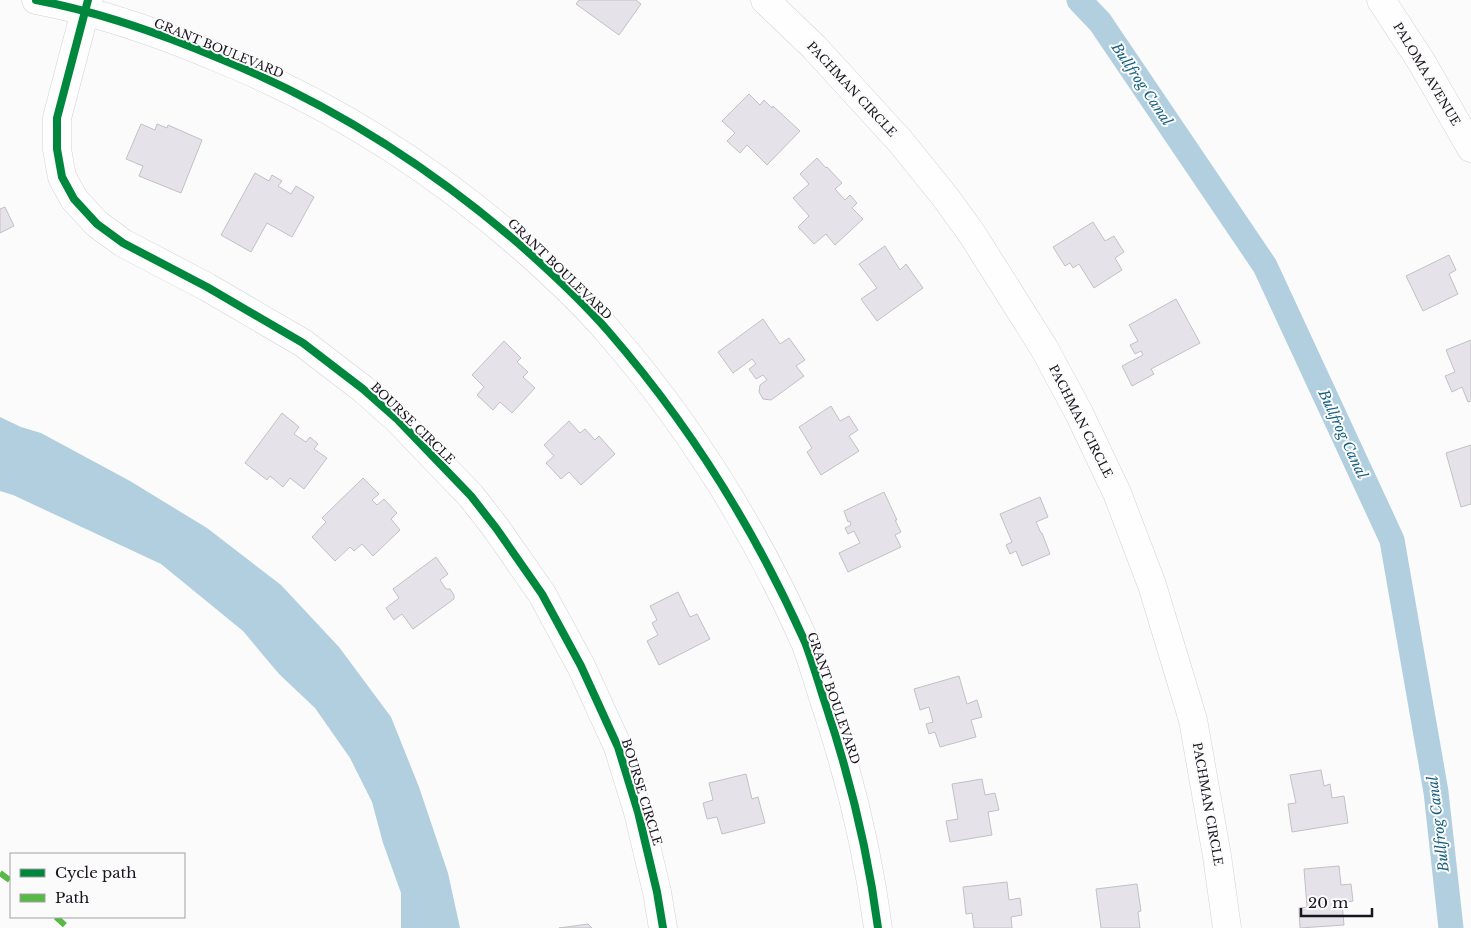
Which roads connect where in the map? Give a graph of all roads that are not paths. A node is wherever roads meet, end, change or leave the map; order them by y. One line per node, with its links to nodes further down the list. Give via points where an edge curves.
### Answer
1 (36, 0): 4 (street, GRANT BOULEVARD)
2 (764, 0): 8 (street, PACHMAN CIRCLE, via 814,47 900,140 946,198 1044,348 1079,413 1117,493 1152,585 1193,720)
3 (1381, 0): 5 (street, PALOMA AVENUE)
4 (86, 6): 6 (street, BOURSE CIRCLE, via 57,118 56,148 62,177 74,199 97,224 123,243 304,343 397,419 471,496 542,594 581,666 614,738 638,812); 7 (street, GRANT BOULEVARD, via 233,63 348,120 426,170 496,223 607,330 662,397 707,461 758,546 806,645 844,760 862,831)
5 (1471, 148)
6 (664, 928)
7 (878, 928)
8 (1227, 928)

